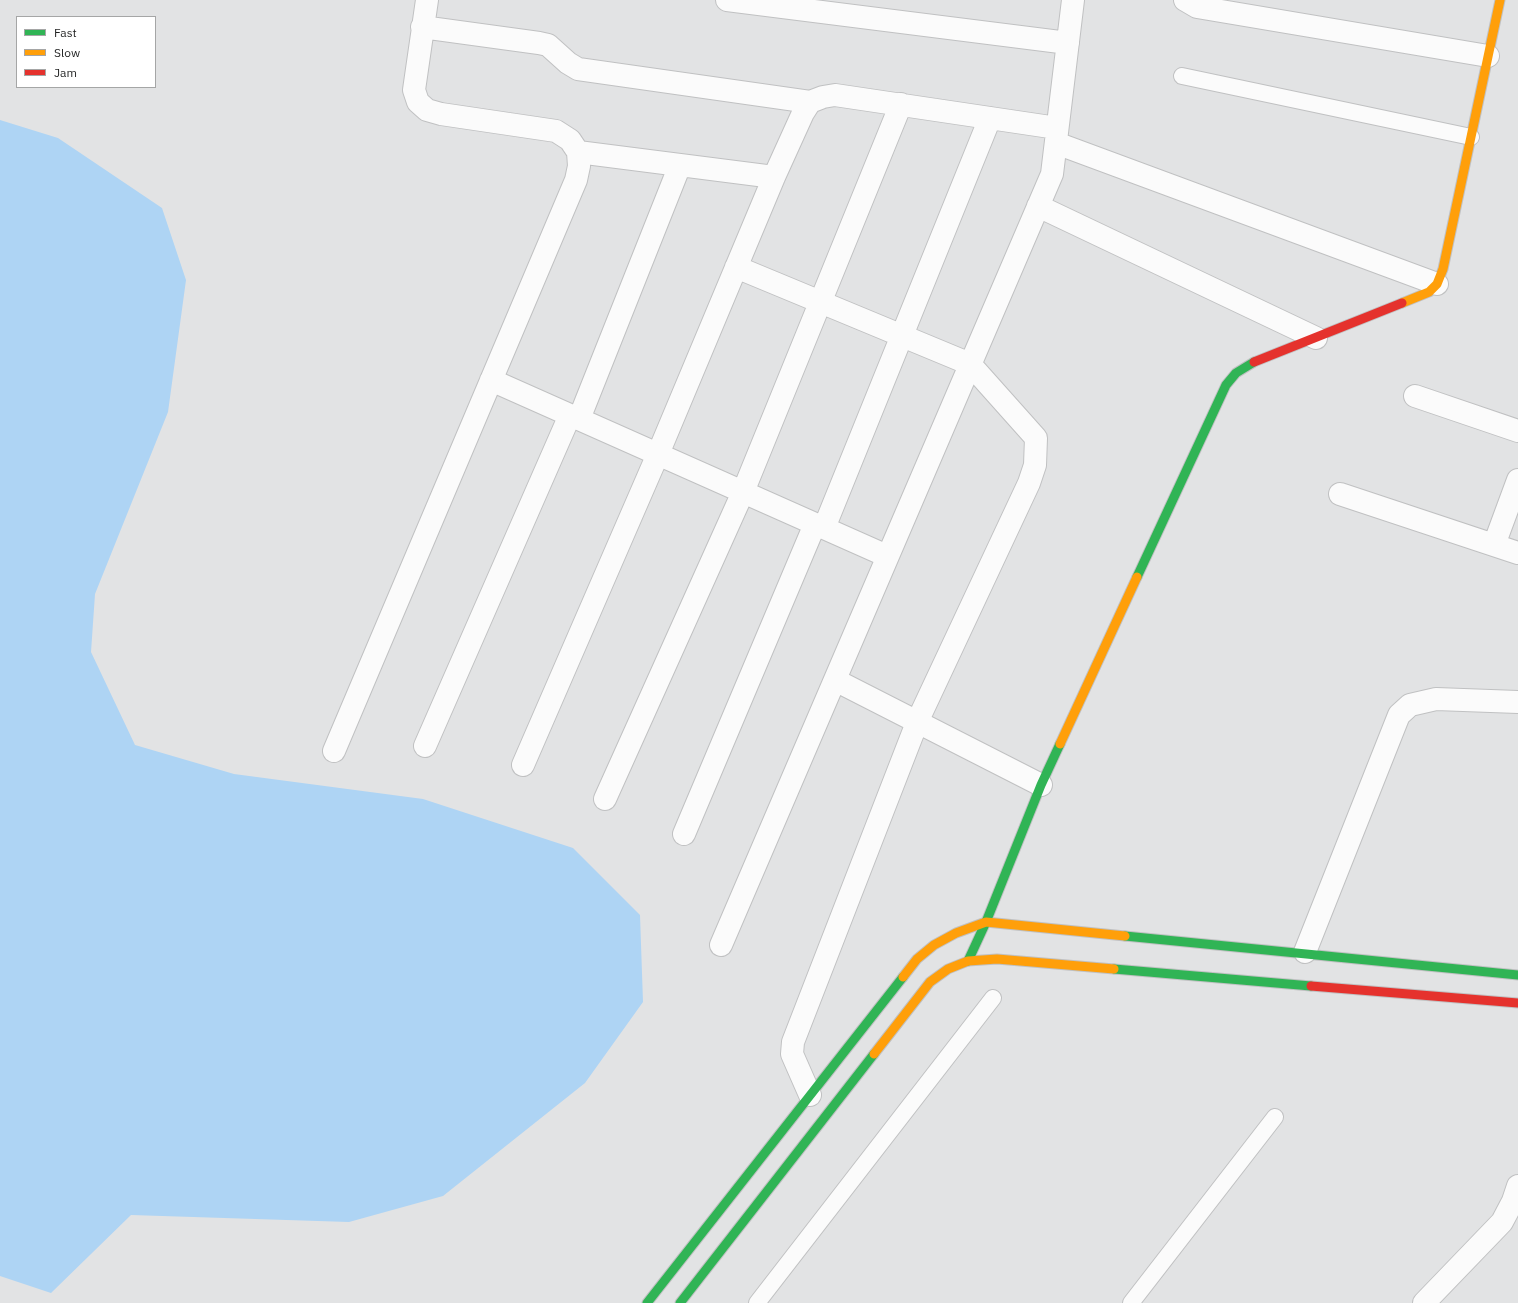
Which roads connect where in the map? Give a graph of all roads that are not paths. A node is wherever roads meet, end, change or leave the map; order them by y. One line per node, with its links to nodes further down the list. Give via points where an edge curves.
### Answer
1 (427, 0): 6 (street)
2 (727, 0): 7 (street)
3 (1074, 0): 7 (street)
4 (1185, 0): 8 (street, via 1197,7)
5 (1500, 0): 8 (street)
6 (422, 26): 10 (street, via 539,42 552,48 578,69); 15 (street, via 414,90 418,102 427,110 556,131 570,140)
7 (1068, 43): 13 (street)
8 (1488, 56): 14 (street)
9 (1182, 76): 14 (lane)
10 (810, 102): 11 (street, via 835,96); 17 (street)
11 (901, 104): 12 (street); 21 (street)
12 (990, 118): 13 (street); 22 (street)
13 (1056, 136): 18 (street, via 1052,174); 20 (street)
14 (1471, 137): 20 (street, via 1443,269)
15 (578, 152): 16 (street); 25 (street, via 576,180)
16 (680, 165): 17 (street); 27 (street)
17 (774, 177): 19 (street)
18 (1038, 206): 23 (street); 24 (street)
19 (736, 267): 21 (street); 29 (street)
20 (1437, 284): 23 (street, via 1429,292 1416,298)
21 (821, 301): 22 (street); 31 (street)
22 (902, 335): 24 (street); 33 (street)
23 (1316, 338): 43 (street, via 1250,364 1236,373 1226,385)
24 (970, 364): 36 (street); 39 (street, via 1036,438 1035,465 1029,483)
25 (491, 380): 27 (street); 41 (street)
26 (1415, 396): 28 (street)
27 (574, 417): 29 (street); 40 (street)
28 (1518, 430)
29 (658, 454): 31 (street); 42 (street)
30 (1518, 480): 34 (street)
31 (743, 492): 33 (street); 44 (street)
32 (1340, 494): 34 (street)
33 (820, 526): 36 (street); 45 (street)
34 (1494, 545): 35 (street)
35 (1518, 553)
36 (888, 556): 37 (street)
37 (835, 680): 39 (street); 47 (street)
38 (1518, 702): 48 (street, via 1436,699 1410,705 1399,715)
39 (918, 720): 43 (street); 53 (street, via 793,1042 792,1054)
40 (425, 746)
41 (334, 751)
42 (523, 765)
43 (1041, 785): 46 (street)
44 (604, 799)
45 (684, 834)
46 (986, 922): 48 (street); 49 (street); 53 (street, via 956,934 917,959)
47 (721, 945)
48 (1305, 952): 50 (street)
49 (968, 961): 52 (street, via 997,959); 57 (street, via 948,969 930,982)
50 (1518, 975)
51 (993, 998): 58 (lane)
52 (1518, 1003)
53 (810, 1095): 56 (street)
54 (1275, 1117): 59 (lane)
55 (1518, 1186): 60 (street, via 1502,1222)
56 (647, 1303)
57 (680, 1303)
58 (757, 1303)
59 (1131, 1303)
60 (1424, 1303)

